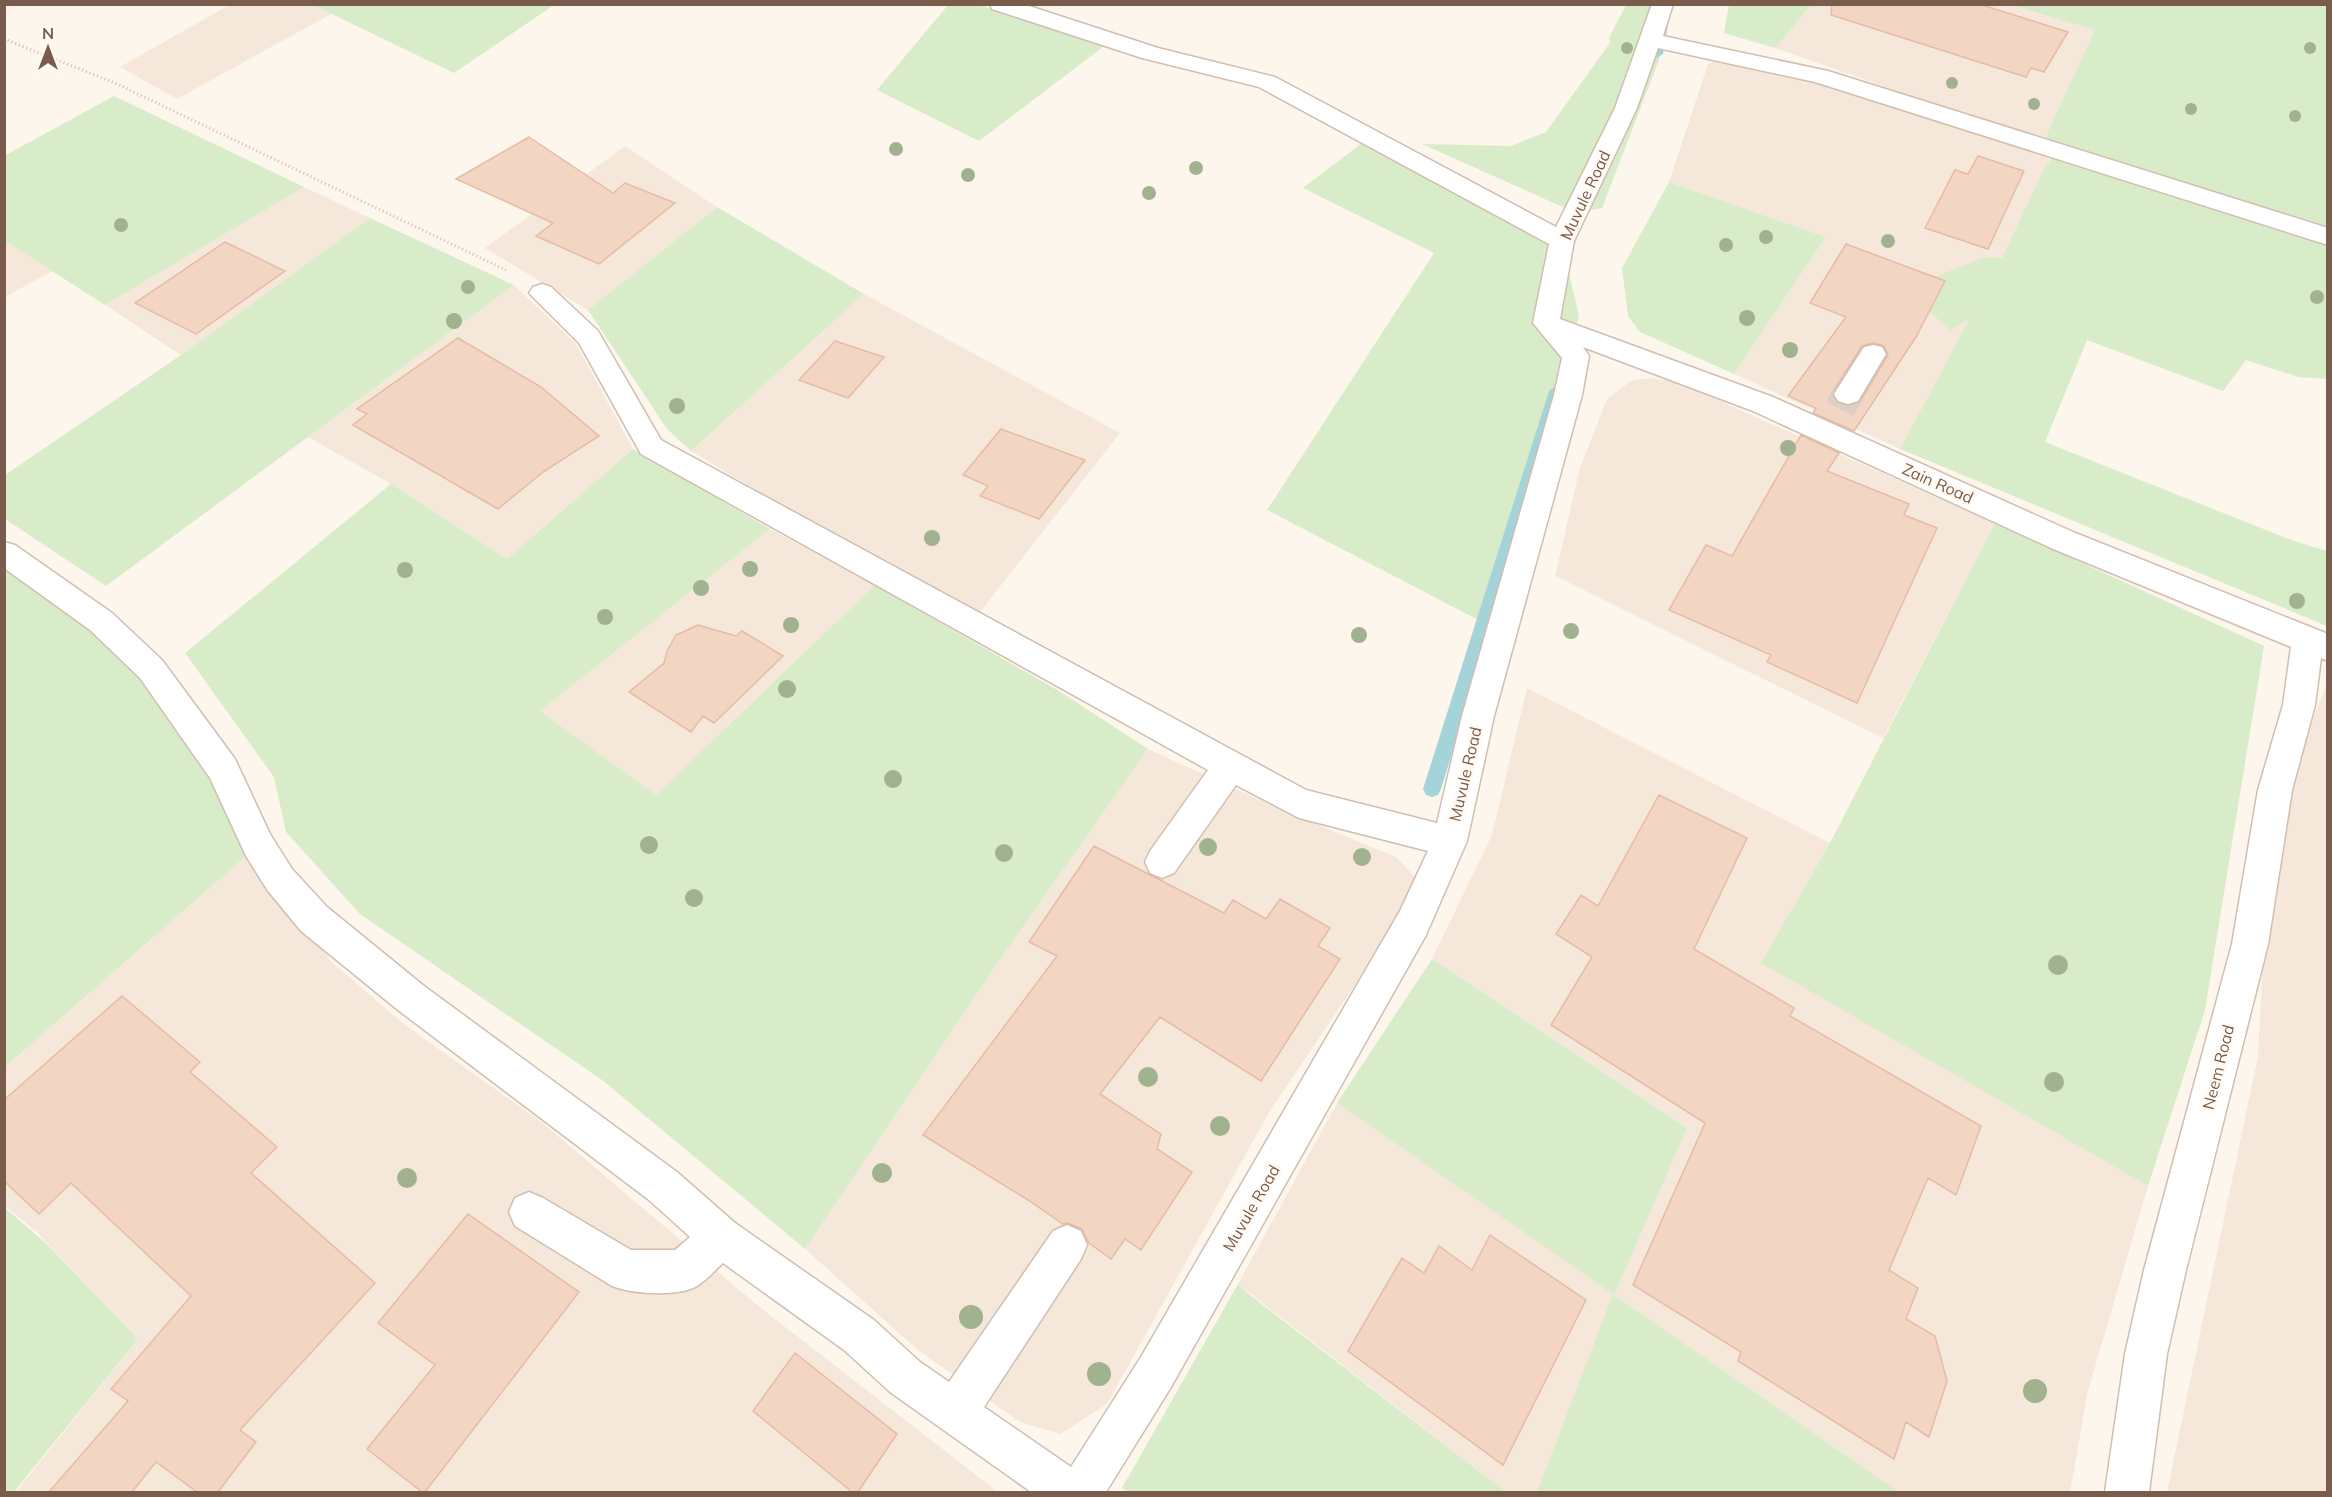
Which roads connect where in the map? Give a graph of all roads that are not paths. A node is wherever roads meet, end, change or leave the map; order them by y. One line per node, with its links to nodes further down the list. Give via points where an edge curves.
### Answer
1 (1000, 4): 5 (street, via 1150,54 1267,82)
2 (1663, 4): 3 (street, Muvule Road)
3 (1651, 40): 4 (street, via 1820,76); 5 (street, Muvule Road, via 1626,108)
4 (2328, 237)
5 (1562, 241): 7 (street, Muvule Road)
6 (542, 293): 12 (street, via 589,337 651,447)
7 (1546, 323): 9 (street, Zain Road, via 1763,404); 13 (street, Muvule Road, via 1576,356 1478,716)
8 (1873, 354): 9 (street)
9 (1824, 432): 11 (street, Zain Road, via 2062,540)
10 (4, 553): 16 (street, via 53,584 151,669 223,769 258,846 280,880 314,919 411,998 663,1186)
11 (2318, 644): 21 (street, Neem Road, via 2275,790 2250,944 2146,1354)
12 (1230, 766): 13 (street, via 1299,803); 14 (street)
13 (1450, 841): 20 (street, Muvule Road, via 1413,923 1156,1372)
14 (1162, 862)
15 (529, 1212): 16 (street, via 627,1271 683,1271)
16 (721, 1237): 18 (street, via 859,1335 905,1377)
17 (1067, 1245): 18 (street)
18 (955, 1412): 19 (street)
19 (1068, 1492)
20 (1081, 1492)
21 (2127, 1492)

